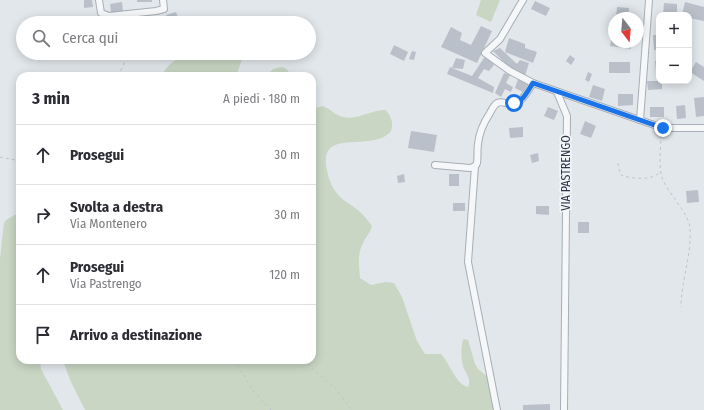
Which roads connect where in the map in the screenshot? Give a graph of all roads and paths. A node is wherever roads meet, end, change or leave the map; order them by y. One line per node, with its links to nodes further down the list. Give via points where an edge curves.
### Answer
1 (99, 0): 2 (street, via 101,13 109,16 164,9)
2 (163, 0)
3 (523, 0): 7 (street, via 500,39 486,53 510,71)
4 (649, 0): 9 (street)
5 (123, 60): 6 (path, via 124,64)
6 (120, 72)
7 (533, 83): 8 (street); 16 (street, via 518,103 497,102 494,105 480,134)
8 (557, 92): 9 (street); 24 (street, VIA PASTRENGO, via 566,116)
9 (640, 120): 10 (street)
10 (663, 128): 11 (street); 17 (path)
11 (704, 128)
12 (0, 157): 13 (path)
13 (16, 160)
14 (618, 163): 17 (path, via 621,175 629,178 650,178)
15 (435, 165): 16 (street, via 470,168)
16 (475, 166): 23 (street, via 468,262)
17 (661, 171): 18 (path, via 667,190 690,226)
18 (681, 306)
19 (236, 364): 21 (path, via 252,389)
20 (308, 364): 22 (path, via 336,389)
21 (271, 410)
22 (351, 410)
23 (497, 410)
24 (564, 410)

